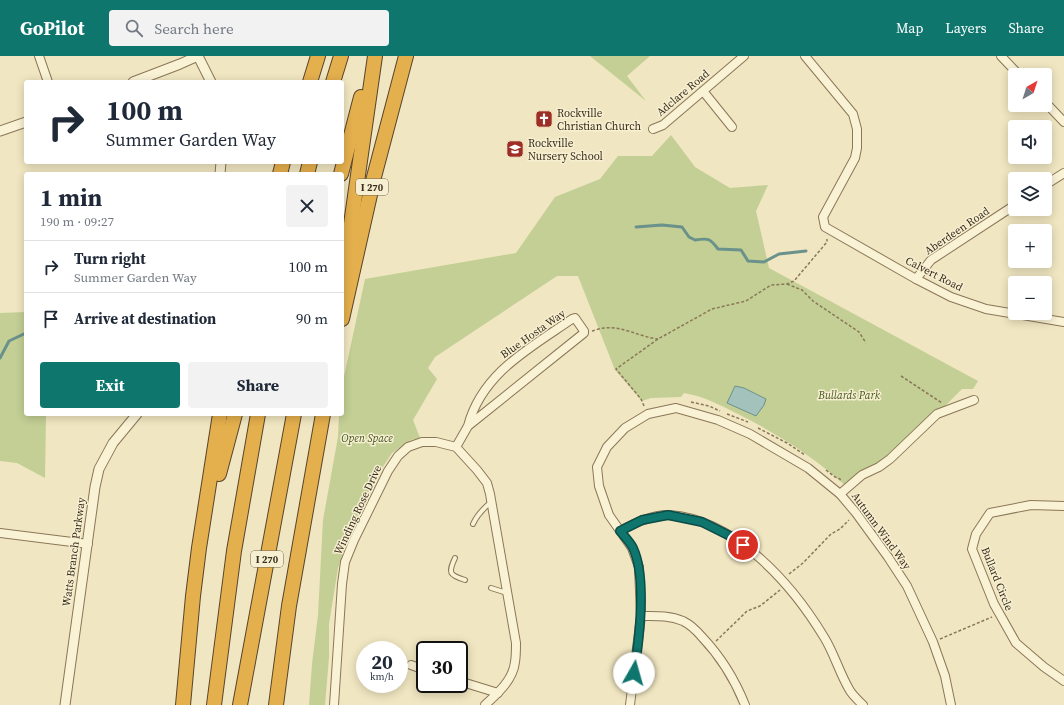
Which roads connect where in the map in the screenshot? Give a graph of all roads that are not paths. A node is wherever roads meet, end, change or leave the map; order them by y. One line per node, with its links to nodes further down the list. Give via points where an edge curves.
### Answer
1 (39, 56): 12 (street)
2 (198, 56): 13 (street); 14 (street)
3 (318, 56): 15 (highway)
4 (341, 56): 16 (highway)
5 (372, 56): 24 (highway, I 270)
6 (375, 56): 28 (highway)
7 (406, 56): 30 (highway, I 270, via 374,177)
8 (744, 56): 17 (street, Adclare Road)
9 (804, 56): 29 (street, Calvert Road, via 853,114 857,129 855,158 823,217 826,227)
10 (1001, 56): 11 (street)
11 (1012, 68)
12 (47, 80)
13 (138, 80)
14 (210, 80)
15 (311, 80)
16 (334, 80)
17 (703, 91): 21 (street); 22 (street, Adclare Road, via 664,125)
18 (1052, 109): 19 (street)
19 (1064, 122)
20 (24, 123): 23 (street)
21 (732, 127)
22 (653, 129)
23 (0, 131)
24 (344, 163)
25 (1064, 173): 26 (street)
26 (1052, 181)
27 (1008, 210): 29 (street, Aberdeen Road, via 931,260)
28 (344, 275)
29 (916, 279): 31 (street, Calvert Road, via 951,297 986,309)
30 (344, 310)
31 (1064, 322)
32 (974, 400): 41 (street, via 937,414 890,459 862,475)
33 (135, 416): 47 (street, Watts Branch Parkway, via 113,443 99,469)
34 (220, 416): 48 (highway)
35 (234, 416): 48 (highway)
36 (258, 416): 62 (highway, I 270, via 234,551)
37 (294, 416): 63 (highway, I 270)
38 (323, 416): 53 (highway, I 270)
39 (468, 426): 39 (street, Blue Hosta Way, via 580,338 584,331 575,318 515,359 494,378 477,401); 40 (street, Blue Hosta Way)
40 (456, 448): 42 (street, Winding Rose Drive, via 487,483); 66 (street, Winding Rose Drive, via 436,442 422,442 408,447 398,456 354,540 345,562 342,584)
41 (840, 494): 45 (street, Autumn Wind Way, via 808,468 750,434 718,420 676,408 648,414 625,428 607,447 597,467 599,486 609,515); 71 (street, Autumn Wind Way, via 888,556 907,586 933,642 945,676)
42 (492, 502): 44 (lane); 52 (street, Winding Rose Drive)
43 (1064, 506): 57 (street, Bullard Circle, via 1031,505 990,513 976,534 972,549 994,604 1016,643)
44 (472, 524)
45 (620, 531): 54 (street, Autumn Wind Way, via 632,548 639,567); 70 (street, via 642,520 668,515 702,522 730,536 755,553 801,603 824,638 849,690)
46 (0, 533): 47 (street)
47 (88, 544): 60 (street, Watts Branch Parkway)
48 (199, 548): 61 (highway)
49 (456, 558): 50 (lane, via 450,569 451,573 454,577)
50 (465, 580)
51 (491, 588): 52 (lane)
52 (507, 594): 59 (street, Winding Rose Drive, via 516,643 515,662 508,681)
53 (289, 606): 64 (highway); 65 (highway, I 270)
54 (641, 616): 68 (street, Autumn Wind Way); 69 (street, via 670,617 685,622 696,630 732,675)
55 (411, 665): 56 (street)
56 (416, 667)
57 (1064, 681)
58 (468, 684): 59 (street)
59 (498, 693): 67 (street, Winding Rose Drive)
60 (65, 705)
61 (183, 705)
62 (214, 705)
63 (240, 705)
64 (268, 705)
65 (276, 705)
66 (334, 705)
67 (485, 705)
68 (630, 705)
69 (745, 705)
70 (863, 705)
71 (951, 705)

